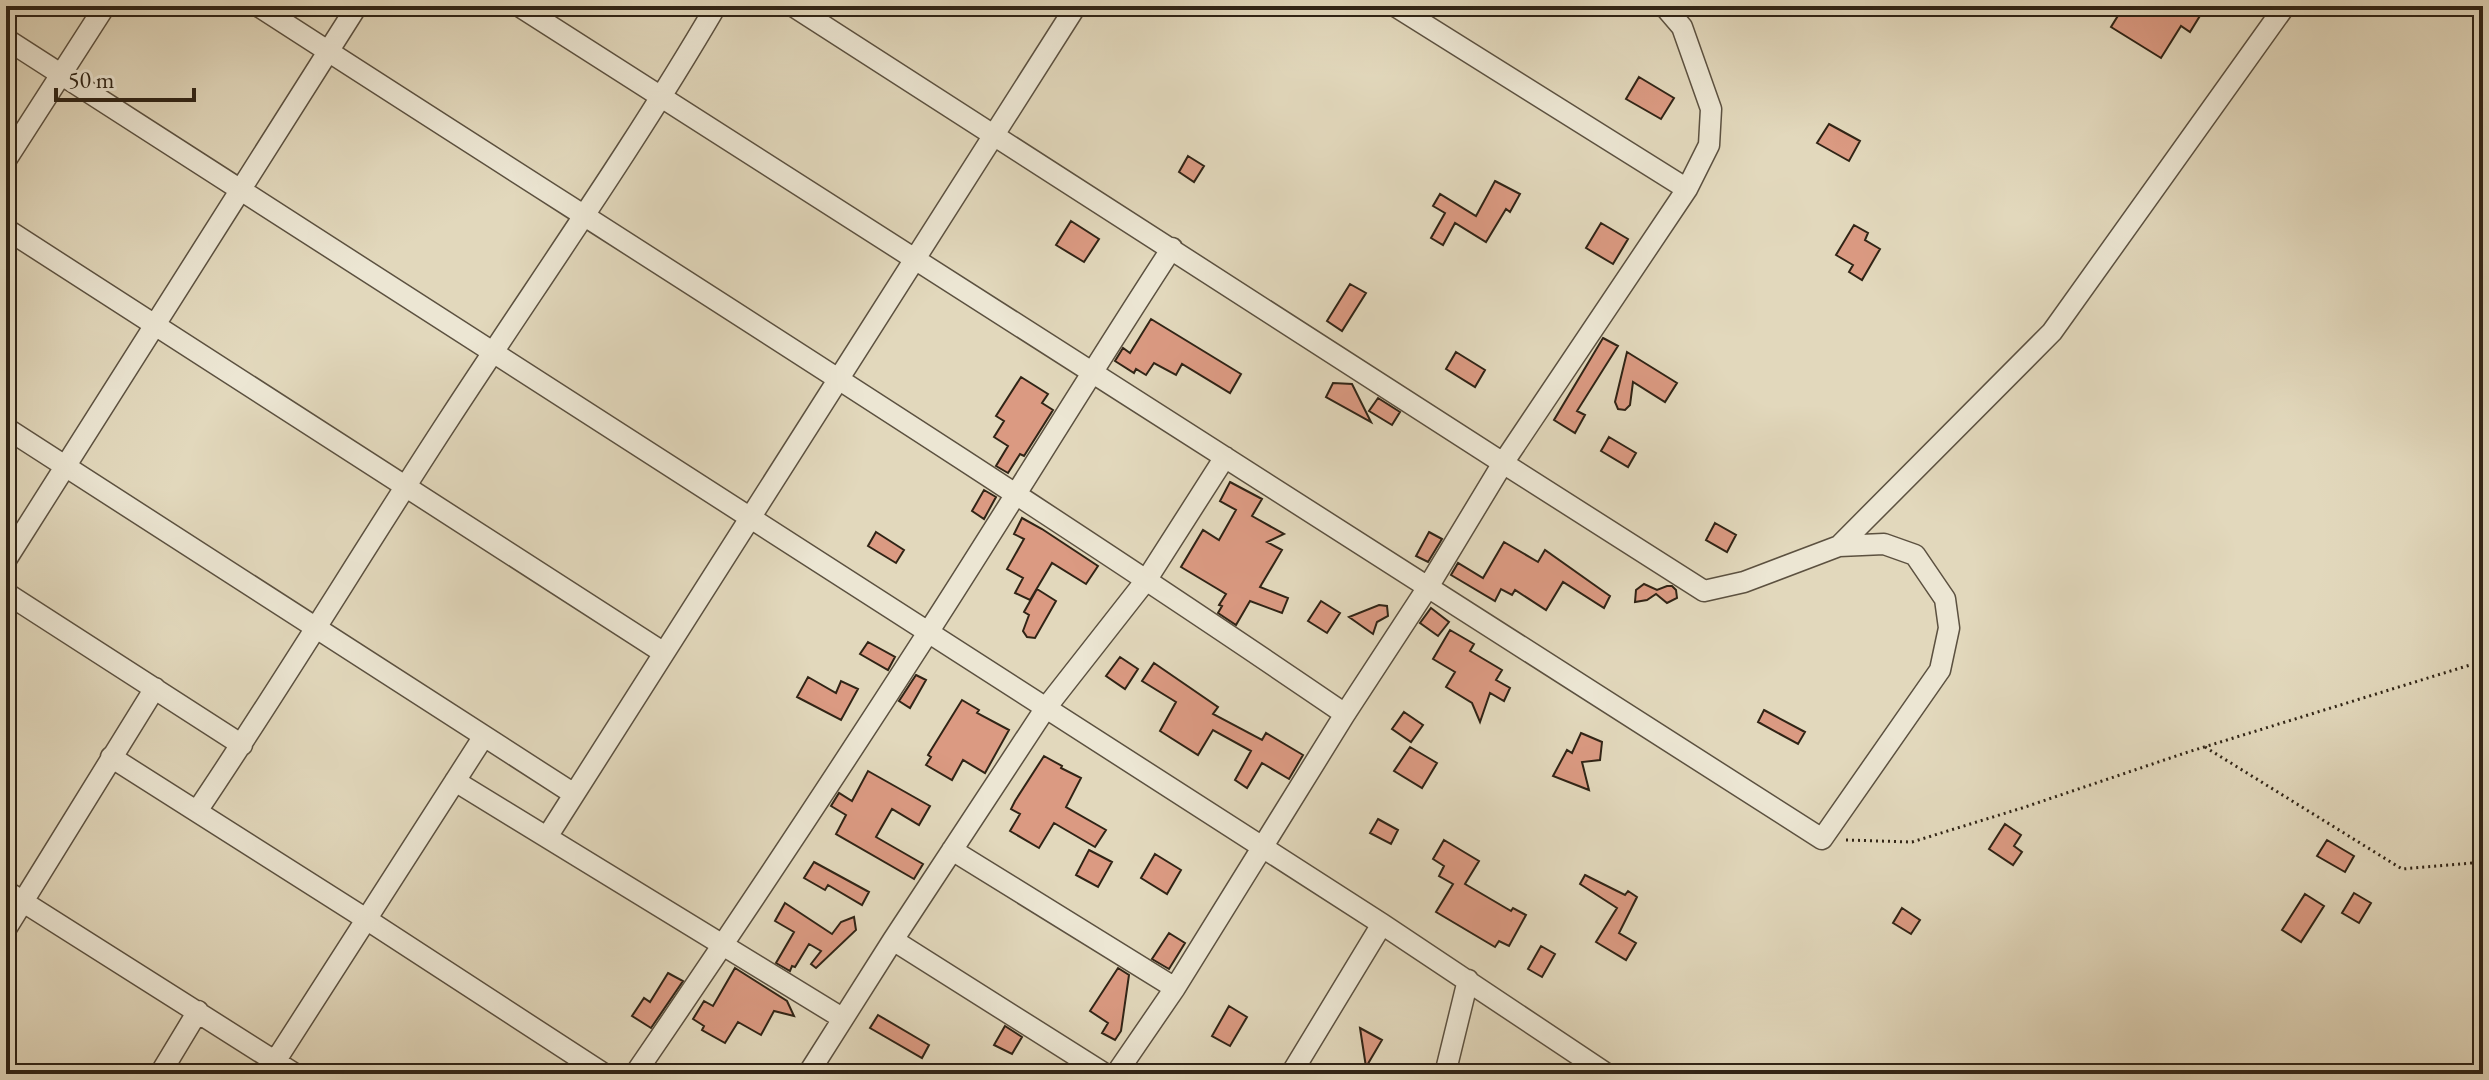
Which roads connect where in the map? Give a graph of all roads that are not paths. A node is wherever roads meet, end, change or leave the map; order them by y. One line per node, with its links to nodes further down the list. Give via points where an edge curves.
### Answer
1 (105, 6): 13 (street)
2 (258, 6): 12 (street)
3 (357, 6): 12 (street)
4 (519, 6): 14 (street)
5 (716, 6): 14 (street)
6 (793, 6): 15 (street)
7 (1395, 6): 17 (street)
8 (1664, 6): 17 (street, via 1682,27 1711,109 1709,145)
9 (2285, 6): 34 (street, via 2052,332)
10 (1073, 7): 15 (street)
11 (6, 39): 13 (street)
12 (328, 51): 18 (street); 19 (street)
13 (61, 74): 16 (street); 18 (street)
14 (662, 97): 19 (street); 22 (street)
15 (994, 135): 21 (street); 22 (street)
16 (6, 160)
17 (1687, 189): 29 (street)
18 (241, 190): 23 (street); 24 (street)
19 (584, 216): 24 (street); 26 (street)
20 (6, 229): 23 (street)
21 (1172, 248): 25 (street); 29 (street)
22 (915, 259): 25 (street); 26 (street)
23 (155, 325): 30 (street); 31 (street)
24 (495, 352): 31 (street); 33 (street)
25 (1091, 372): 28 (street); 32 (street)
26 (838, 379): 32 (street); 33 (street)
27 (6, 428): 30 (street)
28 (1225, 457): 36 (street); 37 (street)
29 (1503, 463): 34 (street, via 1704,591 1744,582); 37 (street)
30 (66, 466): 35 (street); 39 (street)
31 (406, 487): 39 (street); 41 (street)
32 (1017, 494): 36 (street); 40 (street)
33 (750, 518): 40 (street); 41 (street)
34 (1839, 546): 37 (street, via 1884,544 1915,555 1945,599 1949,628 1940,670 1822,839)
35 (6, 560)
36 (1147, 579): 43 (street); 44 (street)
37 (1428, 587): 44 (street)
38 (6, 593): 42 (street)
39 (317, 629): 45 (street); 46 (street)
40 (929, 631): 43 (street); 59 (street)
41 (664, 653): 49 (street)
42 (155, 688): 46 (street); 47 (street)
43 (1045, 709): 52 (street); 53 (street)
44 (1345, 714): 52 (street)
45 (484, 736): 48 (street); 49 (street)
46 (242, 745): 50 (street)
47 (111, 757): 50 (street); 54 (street)
48 (455, 781): 51 (street); 55 (street)
49 (574, 794): 51 (street)
50 (197, 811): 55 (street)
51 (547, 837): 59 (street)
52 (1263, 847): 56 (street); 61 (street)
53 (952, 850): 58 (street); 61 (street)
54 (15, 896): 57 (street); 62 (street)
55 (366, 919): 64 (street); 67 (street)
56 (1382, 924): 60 (street); 72 (street)
57 (6, 929)
58 (893, 940): 63 (street); 70 (street)
59 (723, 945): 63 (street); 68 (street)
60 (1468, 980): 73 (street); 74 (street)
61 (1175, 988): 71 (street)
62 (198, 1011): 64 (street); 65 (street)
63 (842, 1018): 69 (street)
64 (271, 1068): 66 (street)
65 (160, 1074)
66 (295, 1074)
67 (604, 1074)
68 (635, 1074)
69 (808, 1074)
70 (1105, 1074)
71 (1116, 1074)
72 (1291, 1074)
73 (1445, 1074)
74 (1607, 1074)

